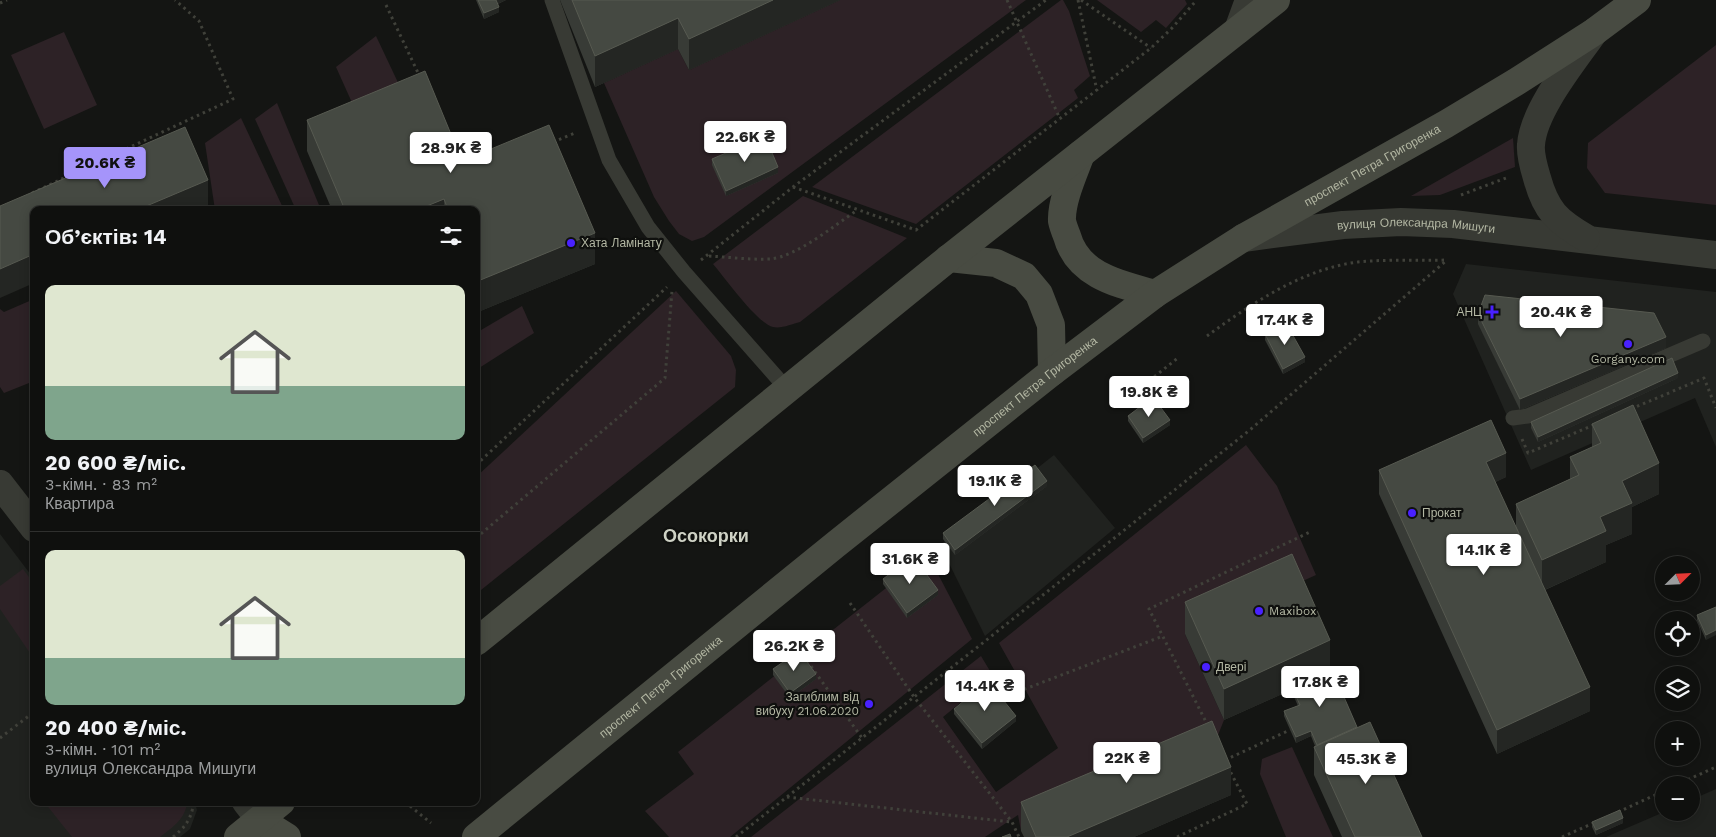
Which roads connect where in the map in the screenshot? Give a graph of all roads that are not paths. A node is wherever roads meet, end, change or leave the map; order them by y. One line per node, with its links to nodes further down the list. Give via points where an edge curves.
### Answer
1 (552, 0): 15 (lane, via 609,160 648,227)
2 (1249, 0): 5 (street)
3 (1276, 0): 5 (street)
4 (1637, 0): 6 (street, проспект Петра Григоренка)
5 (1238, 30): 7 (street)
6 (1594, 32): 8 (street, проспект Петра Григоренка, via 1461,115); 9 (street, вулиця Олександра Мишуги, via 1536,121 1531,145 1533,167 1551,212 1568,228)
7 (1081, 154): 11 (street); 12 (street, via 1066,195 1062,221 1071,249 1091,271)
8 (1243, 238): 9 (street, вулиця Олександра Мишуги, via 1343,225 1401,222 1453,224); 12 (street, проспект Петра Григоренка)
9 (1590, 240): 10 (street, вулиця Олександра Мишуги)
10 (1716, 255)
11 (949, 258): 14 (street, via 996,263 1024,276 1039,294 1051,325); 15 (street)
12 (1155, 294): 14 (street, проспект Петра Григоренка)
13 (1702, 341): 16 (lane, via 1528,416)
14 (1052, 372): 24 (street, проспект Петра Григоренка)
15 (787, 389): 19 (street)
16 (1513, 418)
17 (0, 484): 18 (street)
18 (30, 523)
19 (480, 639)
20 (270, 806): 21 (street)
21 (253, 812): 22 (street); 23 (street)
22 (238, 837)
23 (286, 837)
24 (476, 837)

